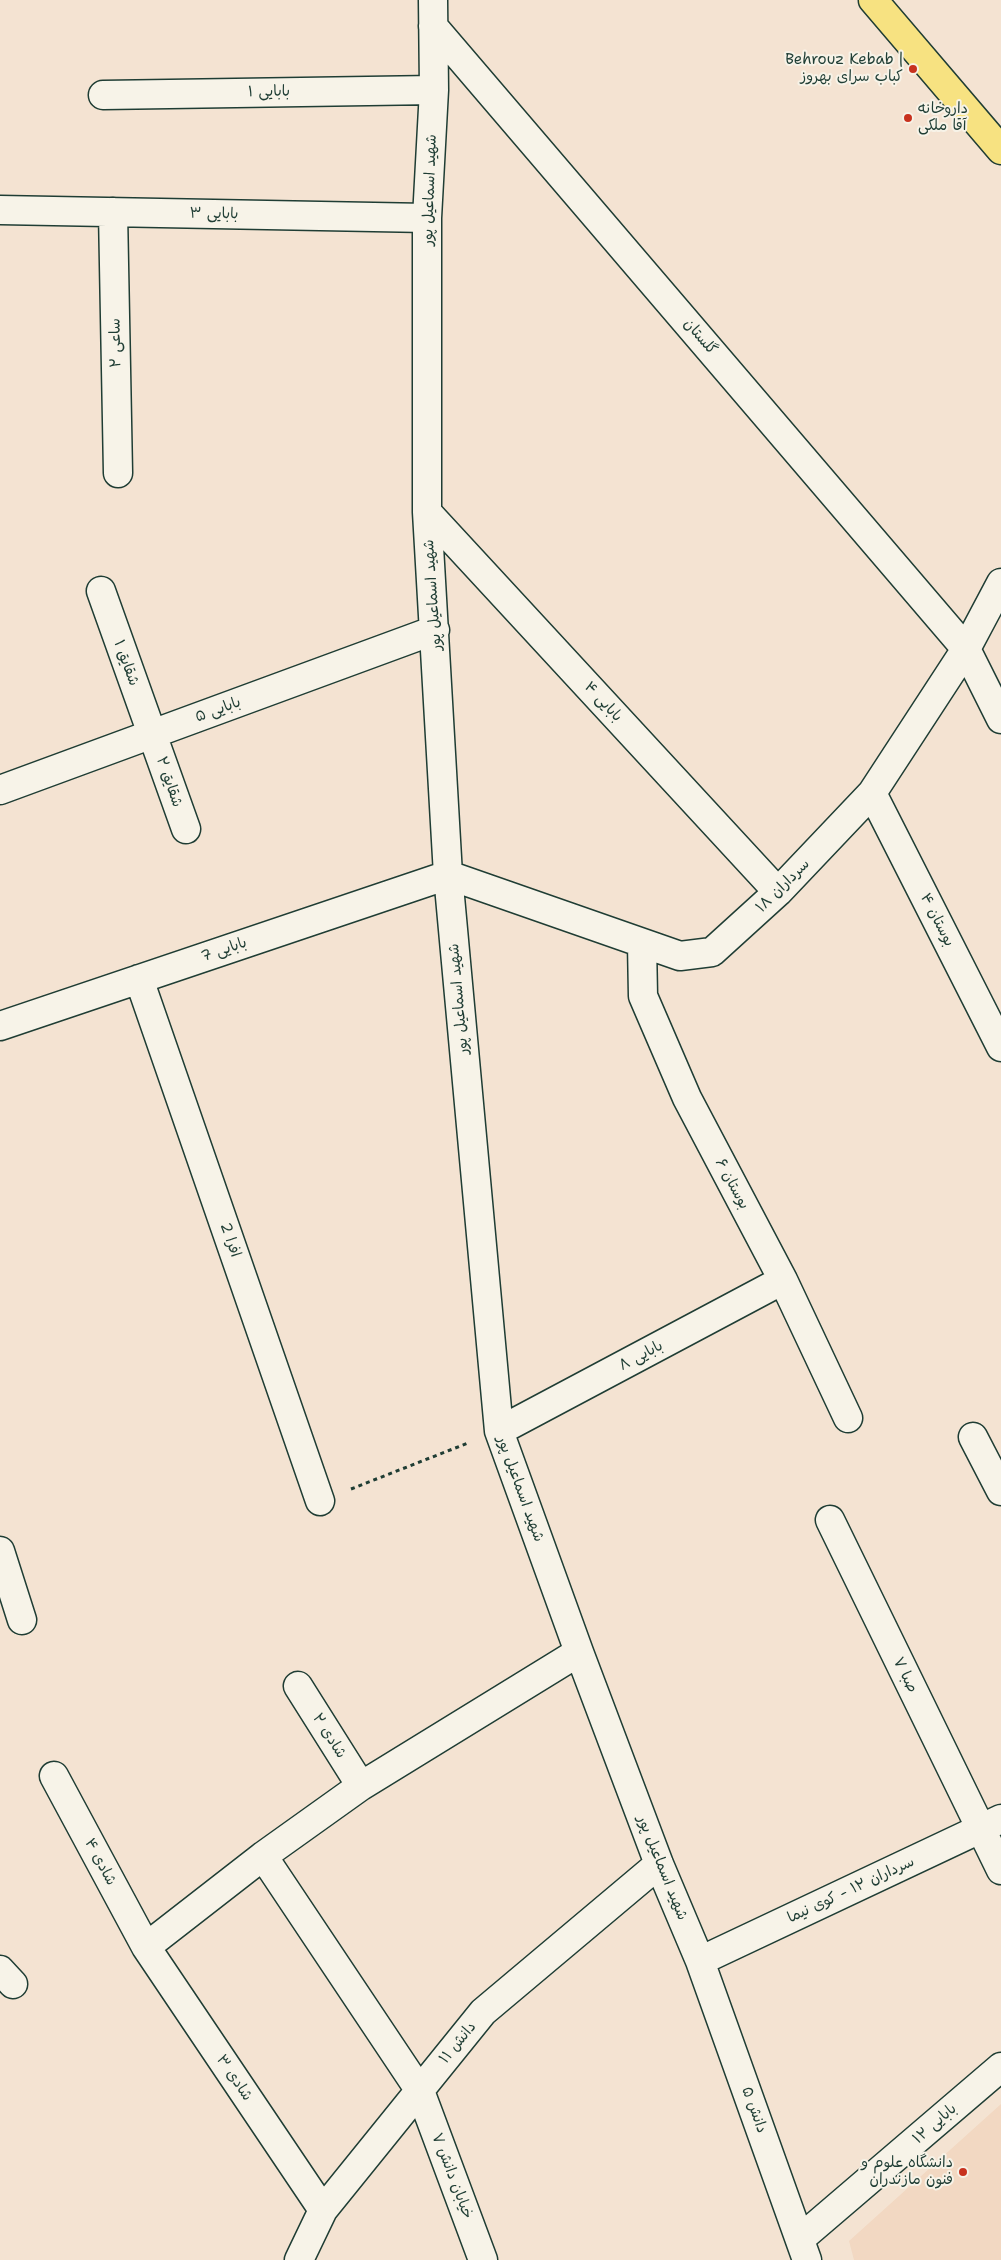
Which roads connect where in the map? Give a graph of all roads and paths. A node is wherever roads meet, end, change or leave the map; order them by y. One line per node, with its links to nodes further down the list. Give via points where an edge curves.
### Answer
1 (873, 0): 5 (highway)
2 (433, 13): 3 (street, شهید اسماعیل پور); 14 (street, گلستان)
3 (434, 90): 4 (street, بابایی ۱); 8 (street, شهید اسماعیل پور)
4 (103, 95)
5 (1001, 150)
6 (0, 210): 7 (street, بابایی ۳)
7 (114, 212): 8 (street, بابایی ۳); 9 (street, ساعی ۲)
8 (427, 218): 10 (street, شهید اسماعیل پور)
9 (118, 473)
10 (427, 512): 13 (street, شهید اسماعیل پور); 21 (street, بابایی ۴)
11 (1001, 582): 14 (street, سرداران ۱۸)
12 (101, 591): 16 (street, شقایق ۱)
13 (435, 630): 16 (street, بابایی ۵); 20 (street, شهید اسماعیل پور)
14 (966, 648): 15 (street, گلستان); 18 (street, سرداران ۱۸)
15 (1001, 719)
16 (152, 734): 17 (street, بابایی ۵); 19 (street, شقایق ۲)
17 (0, 790)
18 (872, 793): 21 (street, سرداران ۱۸); 25 (street, بوستان ۴)
19 (186, 829)
20 (448, 875): 22 (street, سرداران ۱۸); 23 (street, بابایی 7); 28 (street, شهید اسماعیل پور)
21 (778, 892): 22 (street, سرداران ۱۸, via 712,952 680,956)
22 (642, 944): 26 (street, بوستان ۶, via 643,996 687,1098)
23 (139, 979): 24 (street, بابایی 7); 31 (street, افرا 2)
24 (0, 1026)
25 (1001, 1047)
26 (783, 1280): 27 (street, بوستان ۶); 28 (street, بابایی ۸)
27 (848, 1418)
28 (499, 1431): 31 (path); 35 (street, شهید اسماعیل پور)
29 (973, 1437): 30 (street)
30 (1001, 1491)
31 (320, 1501)
32 (830, 1520): 39 (street, صبا ۷)
33 (0, 1551): 34 (street)
34 (22, 1620)
35 (579, 1652): 38 (street); 41 (street, شهید اسماعیل پور)
36 (298, 1686): 38 (street, شادی ۲)
37 (54, 1776): 43 (street, شادی ۴)
38 (361, 1786): 40 (street)
39 (990, 1824): 42 (street, صبا ۷); 44 (street, سرداران ۱۲ - کوی نیما)
40 (263, 1856): 43 (street); 46 (street, خیابان دانش ۷)
41 (659, 1864): 44 (street, شهید اسماعیل پور); 46 (street, دانش ۱۱, via 483,2012)
42 (1001, 1870)
43 (146, 1947): 47 (street, شادی ۳)
44 (700, 1961): 48 (street, دانش ۵)
45 (1001, 2067): 48 (street, بابایی ۱۲)
46 (420, 2091): 47 (street, دانش ۱۱); 50 (street, خیابان دانش ۷)
47 (323, 2210): 49 (street, دانش ۱۱)
48 (804, 2250)
49 (300, 2260)
50 (483, 2260)

